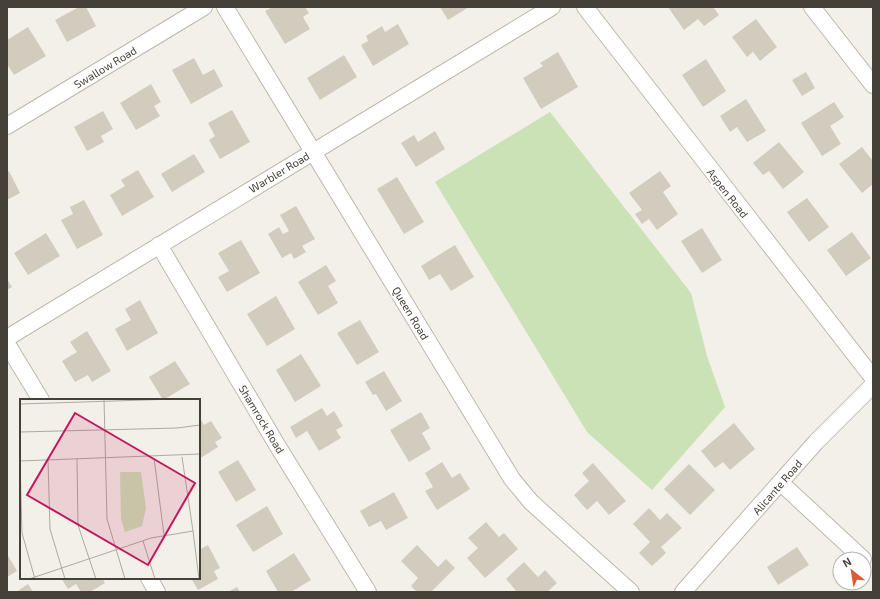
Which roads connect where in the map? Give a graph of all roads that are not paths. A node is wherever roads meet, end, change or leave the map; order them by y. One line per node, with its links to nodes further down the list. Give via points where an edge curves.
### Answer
1 (204, 7): 7 (street, Swallow Road)
2 (225, 7): 8 (street, Queen Road)
3 (552, 7): 8 (street, Warbler Road)
4 (585, 7): 12 (street, Aspen Road)
5 (812, 7): 6 (street)
6 (873, 85)
7 (7, 126)
8 (313, 152): 9 (street, Warbler Road); 20 (street, Queen Road, via 512,479 531,502)
9 (159, 245): 10 (street, Warbler Road); 19 (street, Shamrock Road, via 277,445)
10 (7, 338)
11 (7, 344): 14 (street)
12 (873, 378)
13 (873, 385): 15 (street, Alicante Road, via 816,442)
14 (40, 399)
15 (781, 483): 16 (street); 21 (street, Alicante Road)
16 (855, 551)
17 (150, 579): 18 (street)
18 (157, 592)
19 (368, 592)
20 (631, 592)
21 (683, 592)

